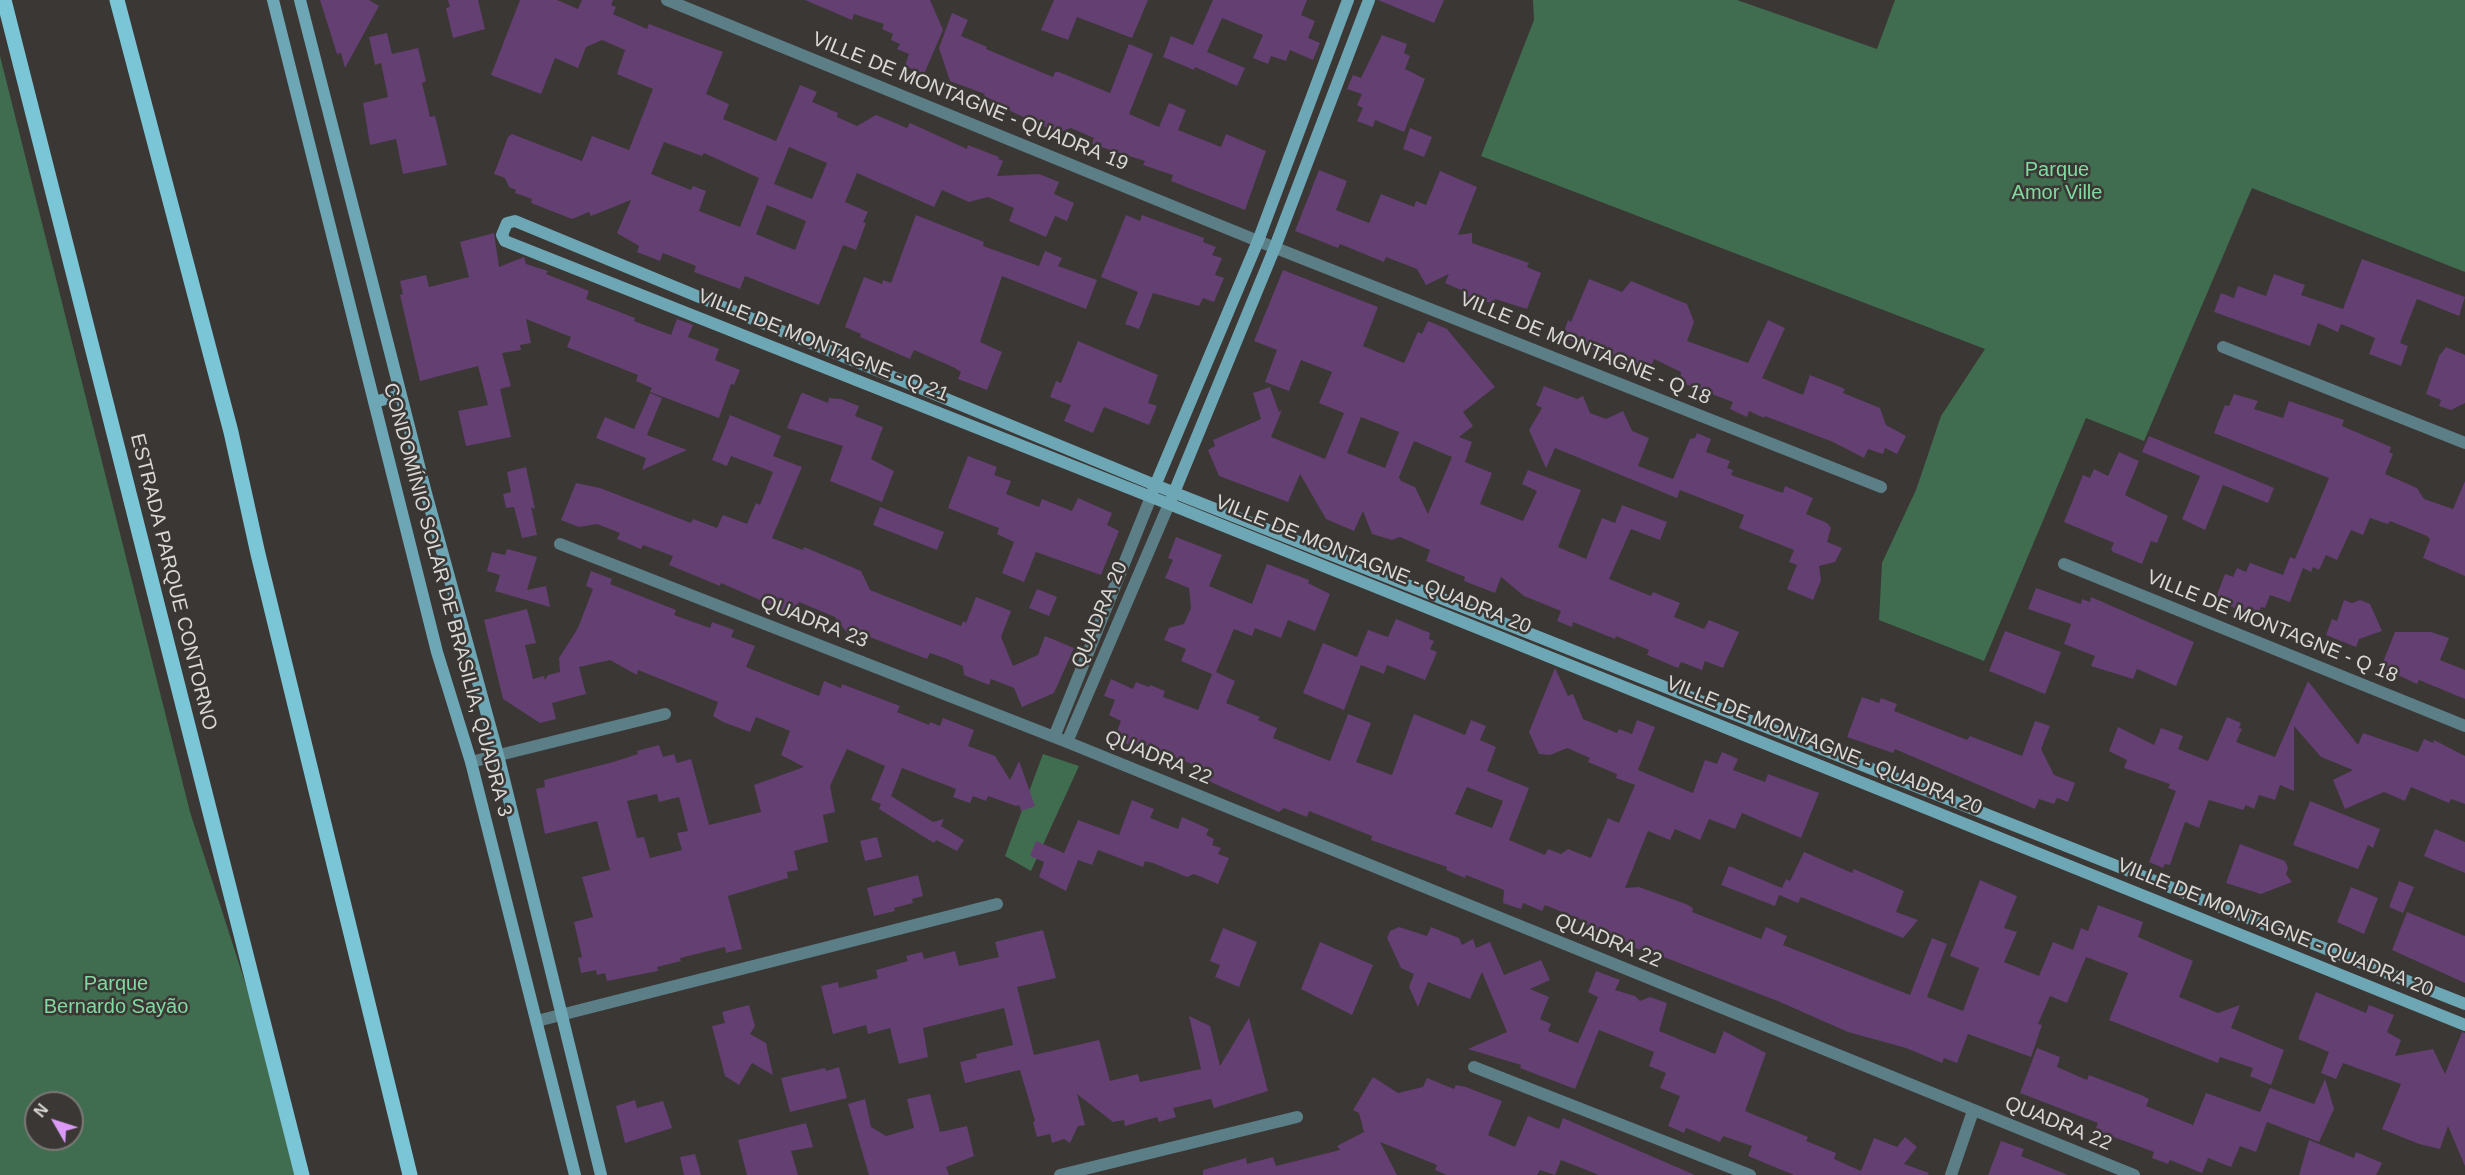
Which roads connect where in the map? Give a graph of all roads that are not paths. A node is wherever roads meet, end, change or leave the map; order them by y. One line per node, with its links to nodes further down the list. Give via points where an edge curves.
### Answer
1 (4, 0): 33 (main road, ESTRADA PARQUE CONTORNO)
2 (117, 0): 34 (main road, via 231,432)
3 (273, 0): 12 (street, CONDOMÍNIO SOLAR DE BRASILIA, QUADRA 3)
4 (300, 0): 11 (street, CONDOMÍNIO SOLAR DE BRASILIA, QUADRA 3)
5 (667, 0): 8 (street, VILLE DE MONTAGNE - QUADRA 19)
6 (1348, 0): 8 (street)
7 (1369, 0): 9 (street)
8 (1258, 241): 9 (street, VILLE DE MONTAGNE - QUADRA 19); 15 (street)
9 (1275, 247): 14 (street, VILLE DE MONTAGNE - Q 18); 16 (street)
10 (2223, 348): 13 (street)
11 (401, 394): 12 (street); 23 (street, CONDOMÍNIO SOLAR DE BRASILIA, QUADRA 3)
12 (374, 402): 24 (street, CONDOMÍNIO SOLAR DE BRASILIA, QUADRA 3, via 437,652)
13 (2465, 443)
14 (1881, 486)
15 (1153, 491): 15 (street, VILLE DE MONTAGNE - Q 21, via 505,241 502,235 511,221); 16 (street, VILLE DE MONTAGNE - QUADRA 20); 21 (street, QUADRA 20)
16 (1171, 498): 22 (street, QUADRA 20); 26 (street, VILLE DE MONTAGNE - QUADRA 20); 29 (street, VILLE DE MONTAGNE - QUADRA 20)
17 (560, 544): 21 (street, QUADRA 23)
18 (2064, 564): 20 (street, VILLE DE MONTAGNE - Q 18)
19 (665, 714): 23 (street)
20 (2465, 726)
21 (1054, 737): 22 (street, QUADRA 23)
22 (1067, 742): 31 (street, QUADRA 22)
23 (498, 755): 24 (street); 27 (street, CONDOMÍNIO SOLAR DE BRASILIA, QUADRA 3)
24 (471, 762): 28 (street, CONDOMÍNIO SOLAR DE BRASILIA, QUADRA 3)
25 (997, 904): 27 (street)
26 (2465, 1004)
27 (560, 1016): 28 (street); 36 (street, CONDOMÍNIO SOLAR DE BRASILIA, QUADRA 3)
28 (537, 1021): 35 (street, CONDOMÍNIO SOLAR DE BRASILIA, QUADRA 3)
29 (2465, 1025)
30 (1474, 1067): 38 (street)
31 (1973, 1111): 39 (street); 40 (street, QUADRA 22)
32 (1297, 1117): 37 (street)
33 (302, 1175)
34 (410, 1175)
35 (575, 1175)
36 (601, 1175)
37 (1060, 1175)
38 (1750, 1175)
39 (1951, 1175)
40 (2134, 1175)

